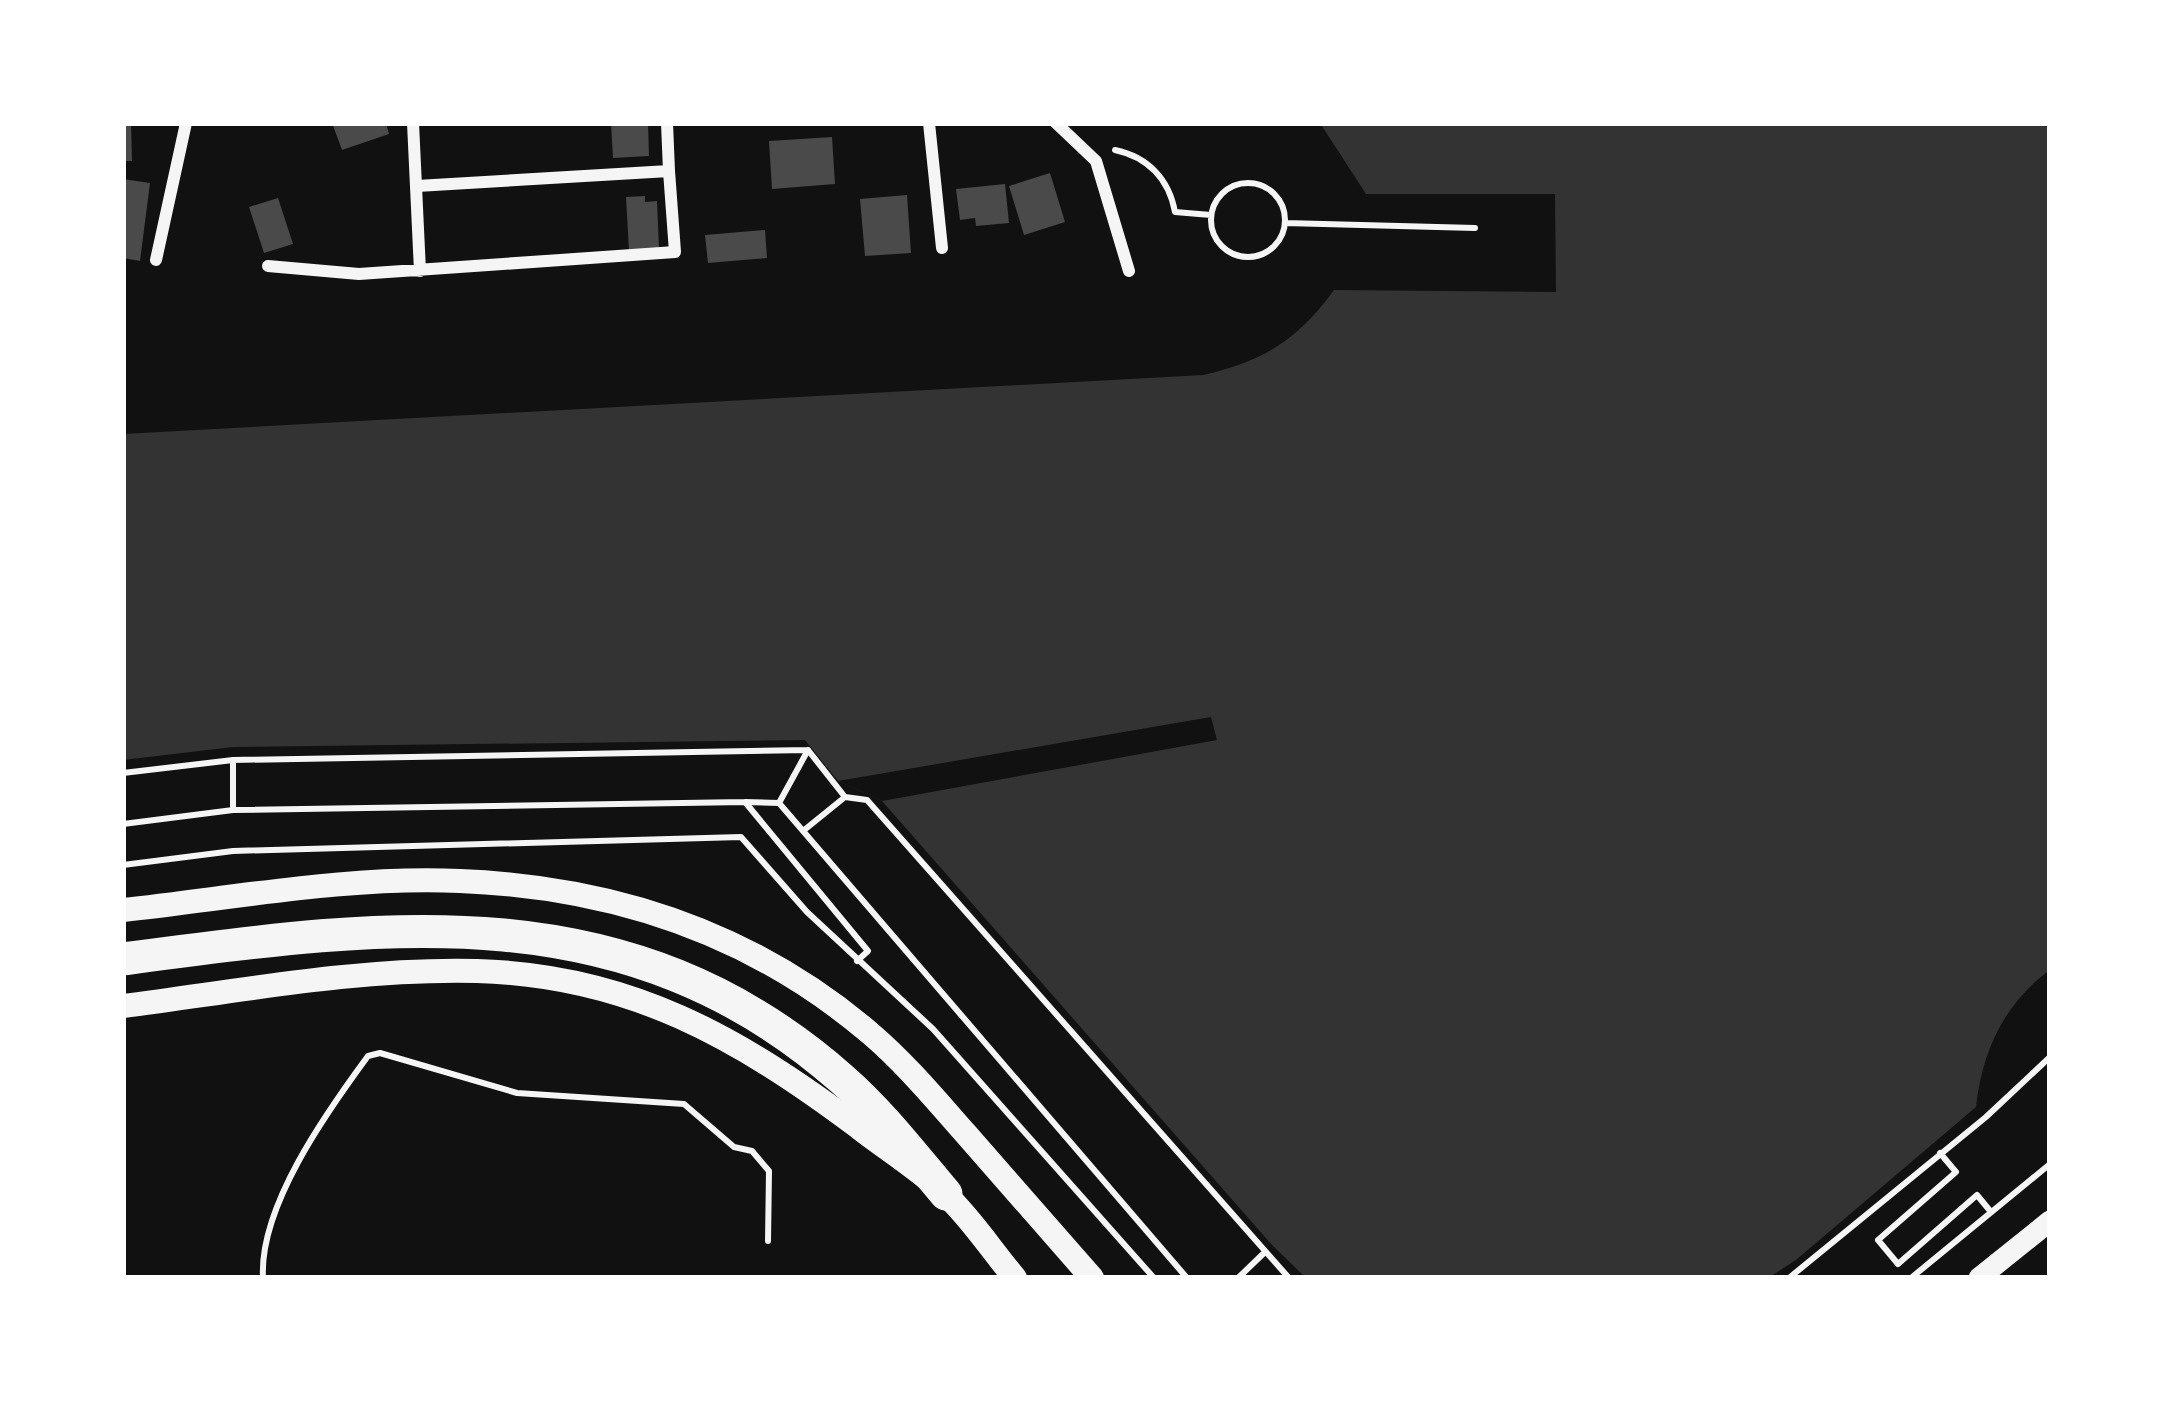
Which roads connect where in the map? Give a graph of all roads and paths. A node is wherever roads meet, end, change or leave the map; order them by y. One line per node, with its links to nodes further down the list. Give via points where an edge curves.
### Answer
1 (186, 123): 13 (street)
2 (413, 123): 8 (street)
3 (667, 123): 7 (street)
4 (929, 123): 12 (street)
5 (1056, 123): 16 (street, via 1096,161)
6 (1114, 150): 9 (path, via 1160,176 1175,212)
7 (669, 171): 8 (street); 15 (street, via 675,252)
8 (417, 186): 15 (street)
9 (1211, 215): 10 (path, via 1230,187 1252,182 1273,191); 10 (path, via 1215,238 1244,257 1276,244)
10 (1286, 223): 11 (path)
11 (1475, 228)
12 (942, 248)
13 (156, 260)
14 (268, 266): 15 (street)
15 (420, 271)
16 (1129, 271)
17 (808, 750): 18 (path); 20 (path); 22 (path)
18 (233, 760): 19 (path); 23 (path)
19 (123, 773)
20 (845, 797): 25 (path); 37 (path, via 867,800)
21 (745, 802): 22 (path); 23 (path); 28 (path, via 868,951)
22 (779, 803): 25 (path)
23 (233, 810): 24 (path)
24 (123, 824)
25 (803, 831): 41 (path)
26 (123, 910): 40 (main road, via 457,881 604,900 747,948 906,1066)
27 (123, 959): 33 (highway, via 312,934 430,930 603,952 765,1022 843,1079)
28 (857, 961)
29 (123, 1006): 33 (main road, via 415,972 597,986 748,1051)
30 (2050, 1057): 31 (path)
31 (1940, 1154): 34 (path, via 1956,1172 1878,1240 1898,1264 1977,1196); 44 (path)
32 (2050, 1164): 34 (path)
33 (946, 1194): 39 (main road)
34 (1991, 1212): 45 (path)
35 (2050, 1221): 46 (street)
36 (768, 1241): 38 (path, via 769,1172 684,1104 517,1093 380,1052 368,1056 299,1161 262,1244)
37 (1264, 1253): 42 (path); 43 (path)
38 (263, 1278)
39 (1015, 1278)
40 (1092, 1278)
41 (1187, 1278)
42 (1238, 1278)
43 (1289, 1278)
44 (1789, 1278)
45 (1911, 1278)
46 (1979, 1278)

